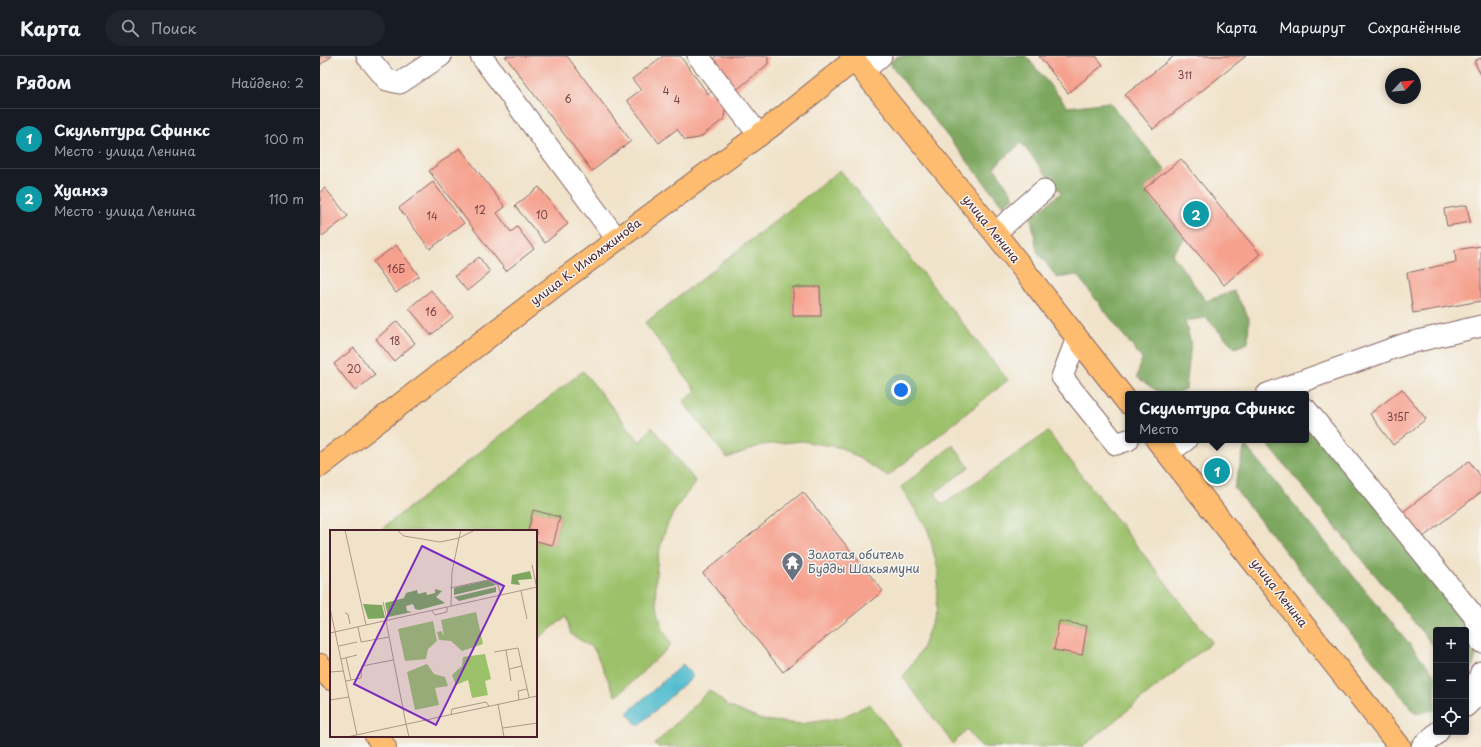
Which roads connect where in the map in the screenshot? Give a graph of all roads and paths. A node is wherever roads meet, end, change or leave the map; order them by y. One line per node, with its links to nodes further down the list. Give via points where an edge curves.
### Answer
1 (368, 56): 2 (street, via 387,80 400,83)
2 (441, 56)
3 (481, 56): 10 (street)
4 (698, 56): 7 (street)
5 (881, 56): 6 (street)
6 (856, 62): 7 (main road, улица К. Илюмжинова); 9 (main road, улица Ленина)
7 (758, 135): 10 (main road, улица К. Илюмжинова)
8 (1044, 190): 9 (street)
9 (995, 233): 12 (main road, улица Ленина)
10 (617, 238): 19 (main road, улица К. Илюмжинова)
11 (1481, 326): 13 (street, via 1405,344)
12 (1077, 338): 14 (main road, улица Ленина); 16 (street, via 1062,377 1116,444)
13 (1291, 390)
14 (1125, 399)
15 (1309, 413): 20 (street, via 1474,616)
16 (1125, 441)
17 (1174, 443): 18 (street)
18 (1163, 446): 28 (main road, улица Ленина)
19 (320, 466)
20 (1481, 642)
21 (320, 665): 23 (main road)
22 (1481, 672): 24 (street)
23 (330, 678)
24 (1469, 703)
25 (1435, 735): 29 (street)
26 (377, 737): 27 (main road)
27 (385, 747)
28 (1400, 747)
29 (1422, 747)

